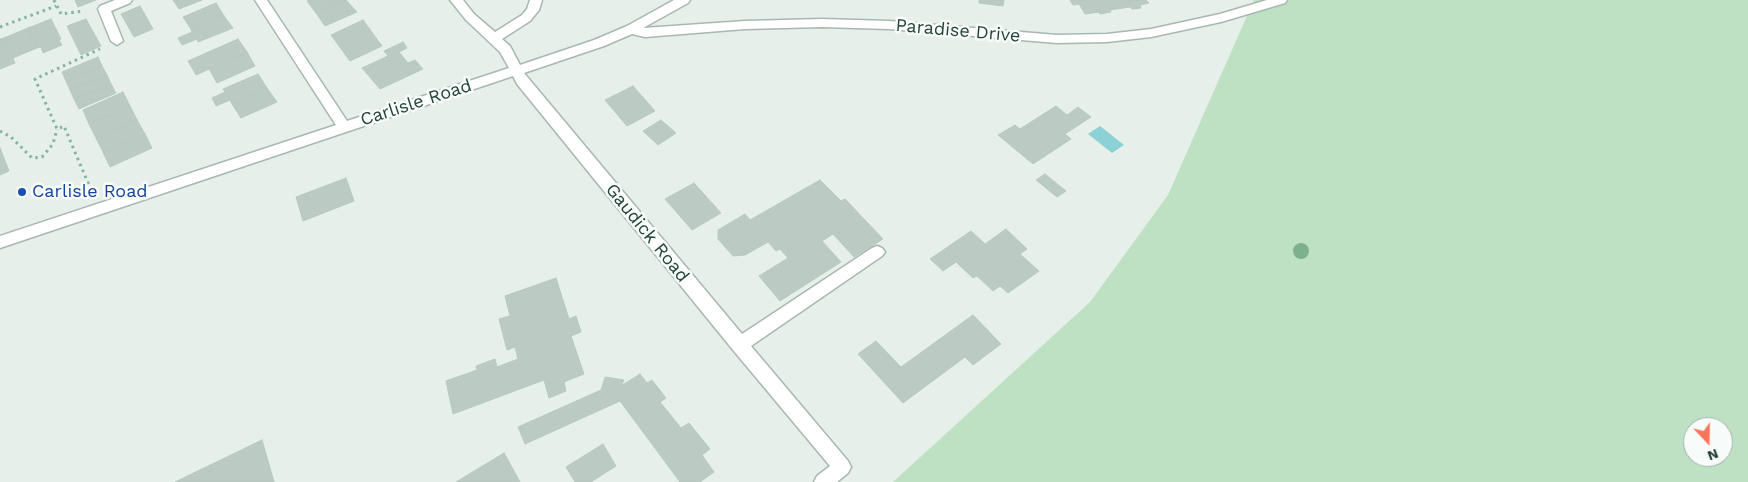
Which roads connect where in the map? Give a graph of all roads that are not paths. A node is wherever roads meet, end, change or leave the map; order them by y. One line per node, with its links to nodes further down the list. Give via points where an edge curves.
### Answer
1 (126, 0): 9 (street, via 104,9)
2 (261, 0): 11 (street)
3 (456, 0): 8 (street, Gaudick Road)
4 (536, 0): 8 (street, via 526,18)
5 (684, 0): 7 (street, Carlisle Road)
6 (1270, 2): 7 (street, Paradise Drive, via 1221,18 1151,33 1107,38 1057,40 822,23 645,33)
7 (632, 29): 10 (street, Carlisle Road)
8 (494, 38): 10 (street, Gaudick Road)
9 (117, 41)
10 (517, 69): 11 (street, Carlisle Road); 14 (street, Gaudick Road, via 528,89)
11 (344, 127): 12 (street, Carlisle Road)
12 (0, 242)
13 (878, 252): 14 (street)
14 (739, 345): 15 (street, Gaudick Road, via 842,467)
15 (823, 482)

